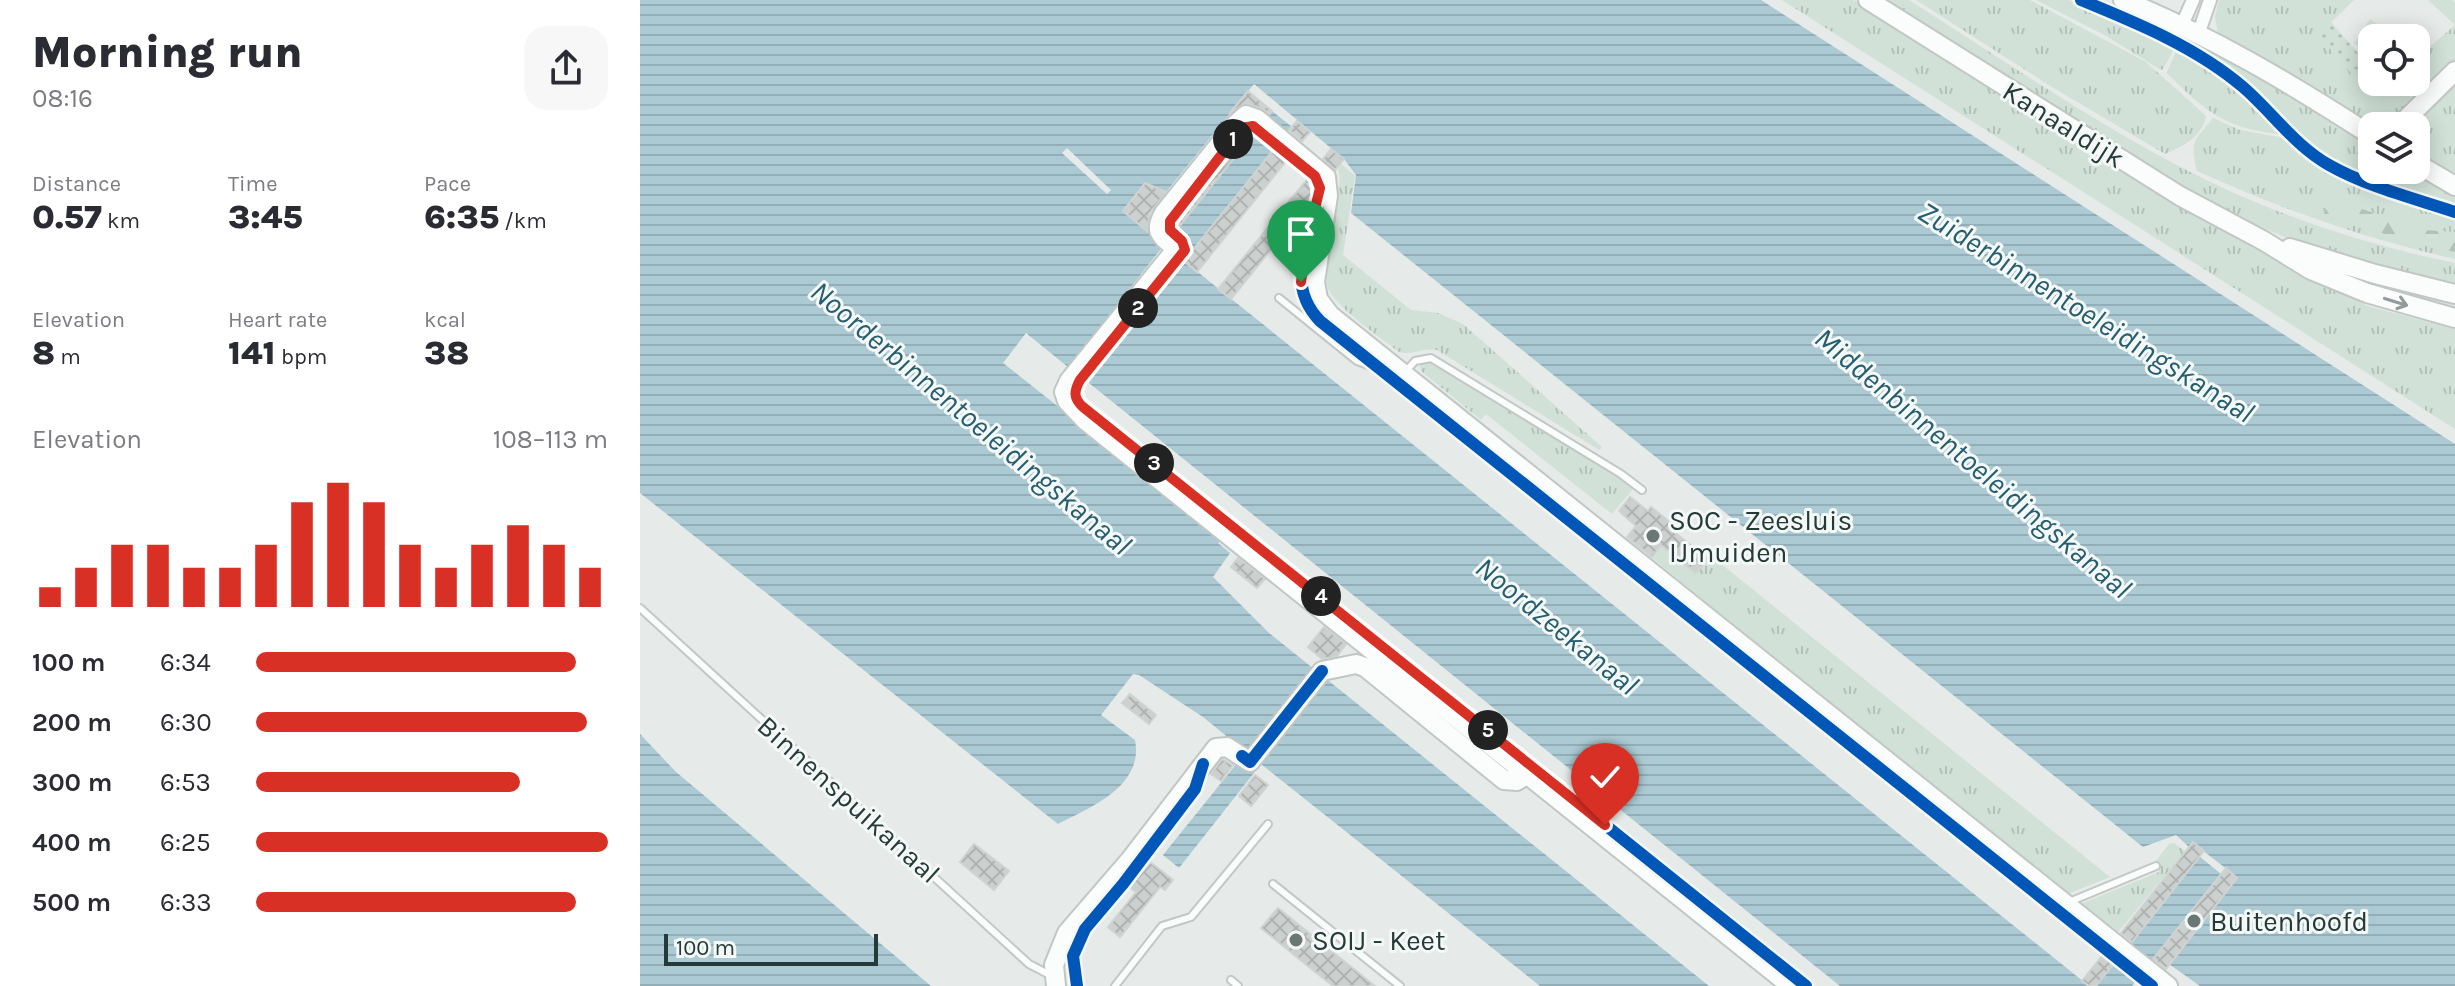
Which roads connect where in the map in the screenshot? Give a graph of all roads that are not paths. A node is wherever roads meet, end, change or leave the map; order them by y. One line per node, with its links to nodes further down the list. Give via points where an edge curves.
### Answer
1 (1868, 0): 11 (street, Kanaaldijk, via 2180,196)
2 (2123, 0): 5 (street)
3 (2193, 0): 5 (street)
4 (2210, 0): 5 (street)
5 (2190, 28): 8 (street)
6 (2455, 71): 7 (street)
7 (2413, 112)
8 (2358, 128)
9 (2430, 171): 10 (street)
10 (2455, 186)
11 (2264, 241): 12 (street, Kanaaldijk); 14 (street, Kanaaldijk, one-way to 14, via 2337,283)
12 (2455, 294)
13 (1279, 298): 15 (lane, via 1357,361 1382,370)
14 (2455, 318)
15 (1398, 369): 16 (lane, via 1431,358); 18 (street, via 1330,315 1318,299 1315,282 1326,177 1246,115 1164,213 1157,227 1173,253 1064,392 1086,421); 22 (street)
16 (1642, 490)
17 (640, 608): 24 (lane, Binnenspuikanaal, via 1029,964)
18 (1527, 774): 24 (street, via 1517,781 1504,780 1365,667 1322,671 1250,762 1227,747 1216,748 1067,933 1057,953); 28 (street)
19 (1268, 824): 25 (lane, via 1191,917 1162,926)
20 (2156, 866): 22 (lane)
21 (1273, 884): 27 (lane)
22 (2066, 904): 29 (street)
23 (1231, 980): 26 (lane)
24 (1055, 981)
25 (1115, 986)
26 (1238, 986)
27 (1400, 986)
28 (1791, 986)
29 (2168, 986)

